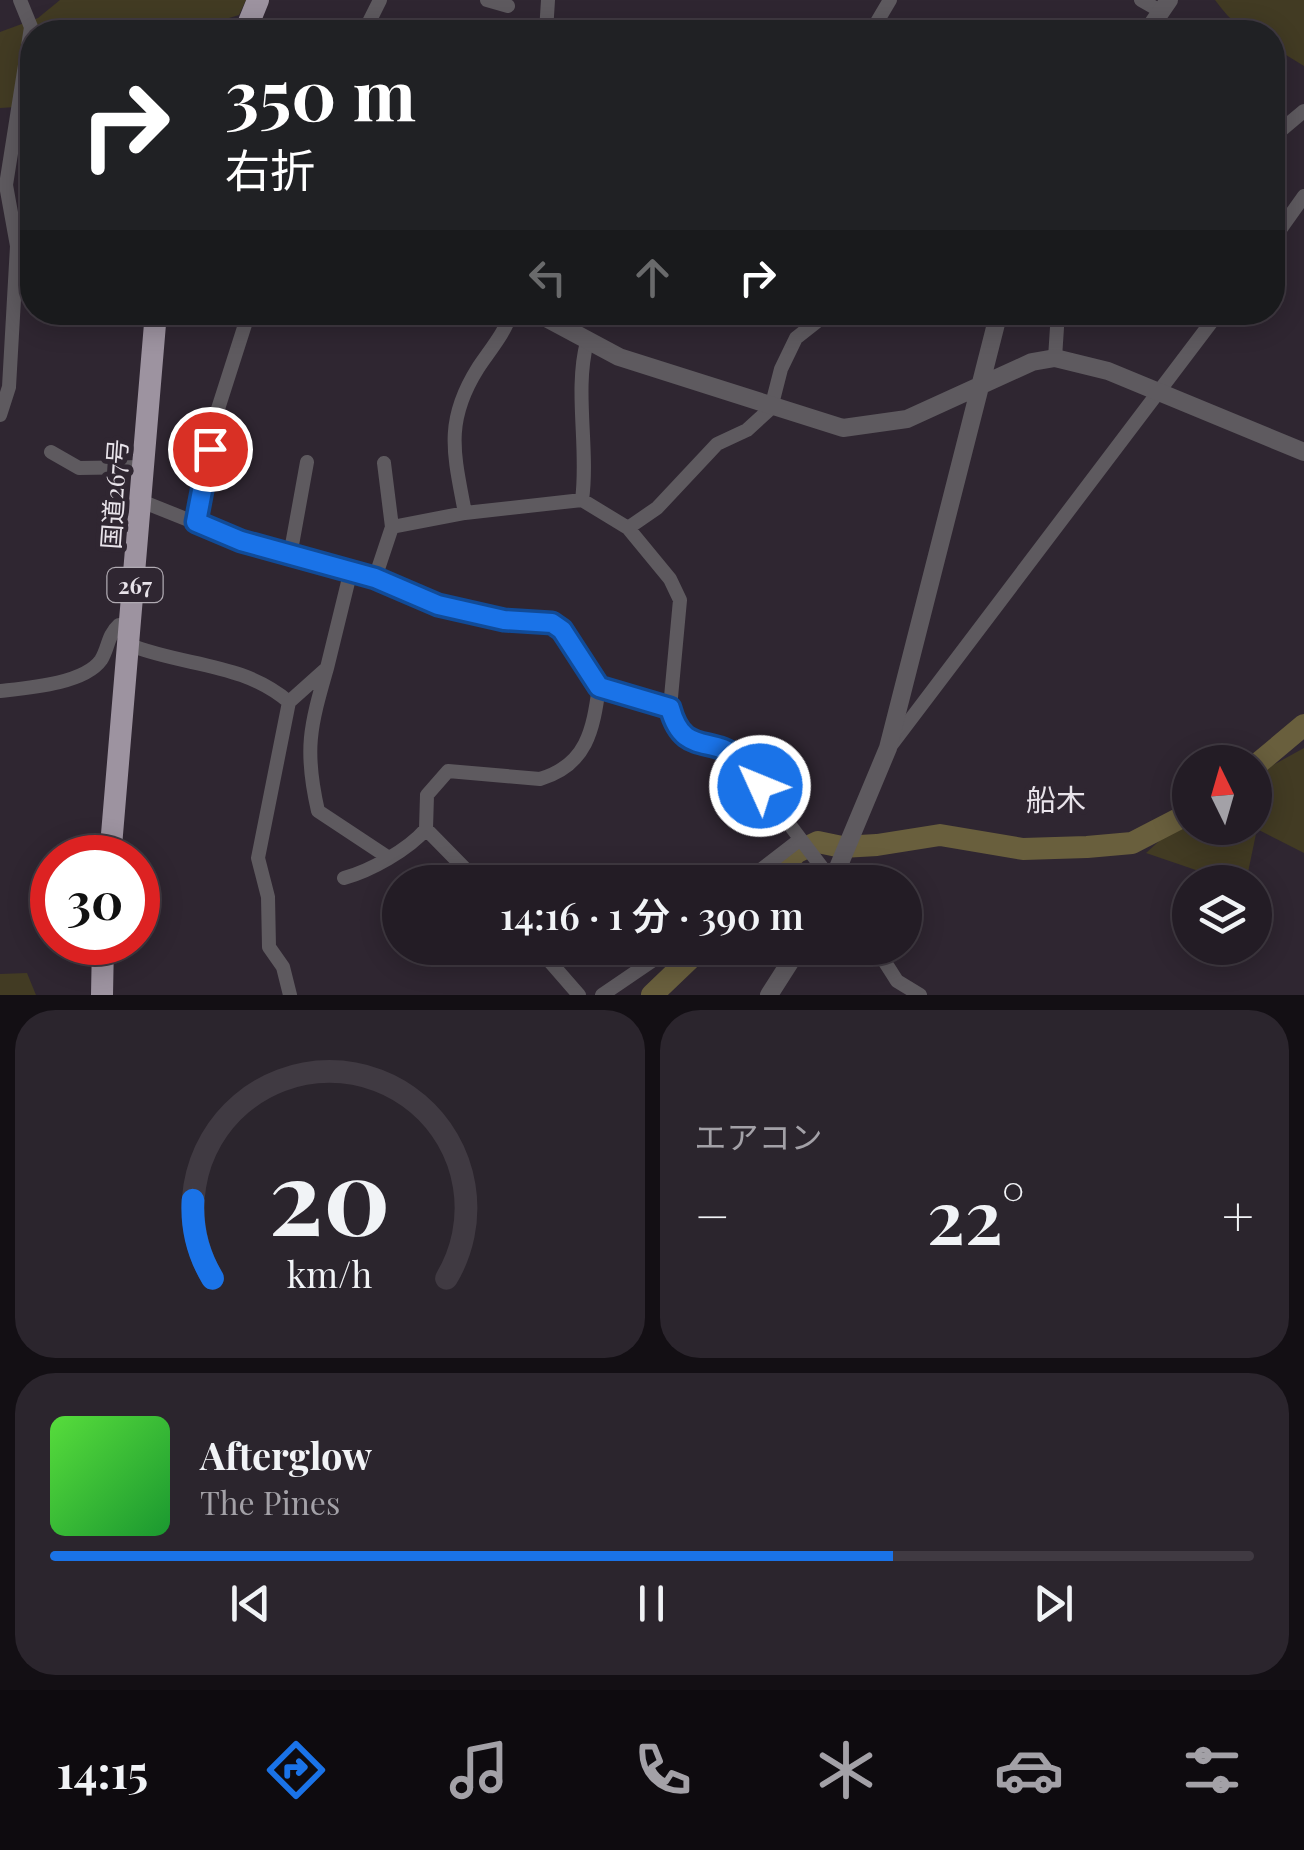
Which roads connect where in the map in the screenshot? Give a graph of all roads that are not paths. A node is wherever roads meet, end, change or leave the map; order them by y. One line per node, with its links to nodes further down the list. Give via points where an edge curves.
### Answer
1 (487, 0): 3 (street)
2 (1142, 0): 4 (street)
3 (508, 6)
4 (1161, 19)
5 (20, 93): 8 (street, via 6,185)
6 (1304, 196): 7 (street)
7 (1285, 223)
8 (20, 231)
9 (8, 268): 23 (street, via 9,386)
10 (155, 325): 28 (highway, 国道267号 / 267)
11 (245, 325): 32 (street, via 218,412)
12 (503, 325): 31 (street, via 464,389 454,419)
13 (558, 325): 18 (street)
14 (812, 325): 22 (street, via 796,338)
15 (996, 325): 20 (street)
16 (1057, 325): 19 (street)
17 (1209, 325): 21 (street)
18 (587, 342): 22 (street); 29 (street)
19 (1055, 358): 20 (street); 21 (street)
20 (980, 384): 22 (street, via 908,419 874,427 843,428); 44 (street)
21 (1158, 392): 25 (street); 44 (street)
22 (771, 408): 34 (street, via 718,444 657,508)
23 (0, 416)
24 (51, 452): 28 (street, via 79,468)
25 (1304, 452)
26 (306, 462): 35 (street)
27 (384, 462): 33 (street)
28 (142, 467): 30 (highway, 国道267号 / 267)
29 (582, 500): 31 (street); 34 (street)
30 (141, 502): 32 (street); 38 (highway, 国道267号 / 267)
31 (465, 514): 33 (street)
32 (196, 522): 35 (street)
33 (392, 528): 37 (street)
34 (628, 528): 43 (street, via 680,600)
35 (290, 556): 36 (street)
36 (350, 574): 37 (street); 39 (street)
37 (375, 578): 40 (street, via 438,605 552,623)
38 (131, 635): 41 (street, via 119,625 108,635 103,658 80,675); 42 (street, via 162,658 249,674); 46 (highway, 国道267号 / 267)
39 (327, 668): 42 (street); 48 (street, via 307,765 318,811)
40 (599, 687): 43 (street); 45 (street, via 584,752 540,779 448,772 427,794)
41 (0, 692)
42 (289, 702): 60 (street, via 258,858 268,897 268,947)
43 (670, 708): 47 (street, via 686,739 740,758)
44 (888, 748): 52 (street)
45 (426, 829): 48 (street); 49 (street)
46 (112, 835)
47 (798, 841): 50 (street); 51 (street)
48 (386, 856): 53 (street)
49 (461, 865)
50 (767, 865)
51 (818, 865)
52 (839, 865)
53 (344, 878)
54 (103, 965): 59 (highway)
55 (552, 965): 61 (street)
56 (646, 965): 62 (street)
57 (788, 965): 63 (street)
58 (887, 965): 64 (street, via 897,981)
59 (102, 995)
60 (290, 995)
61 (578, 995)
62 (602, 995)
63 (768, 995)
64 (920, 995)

